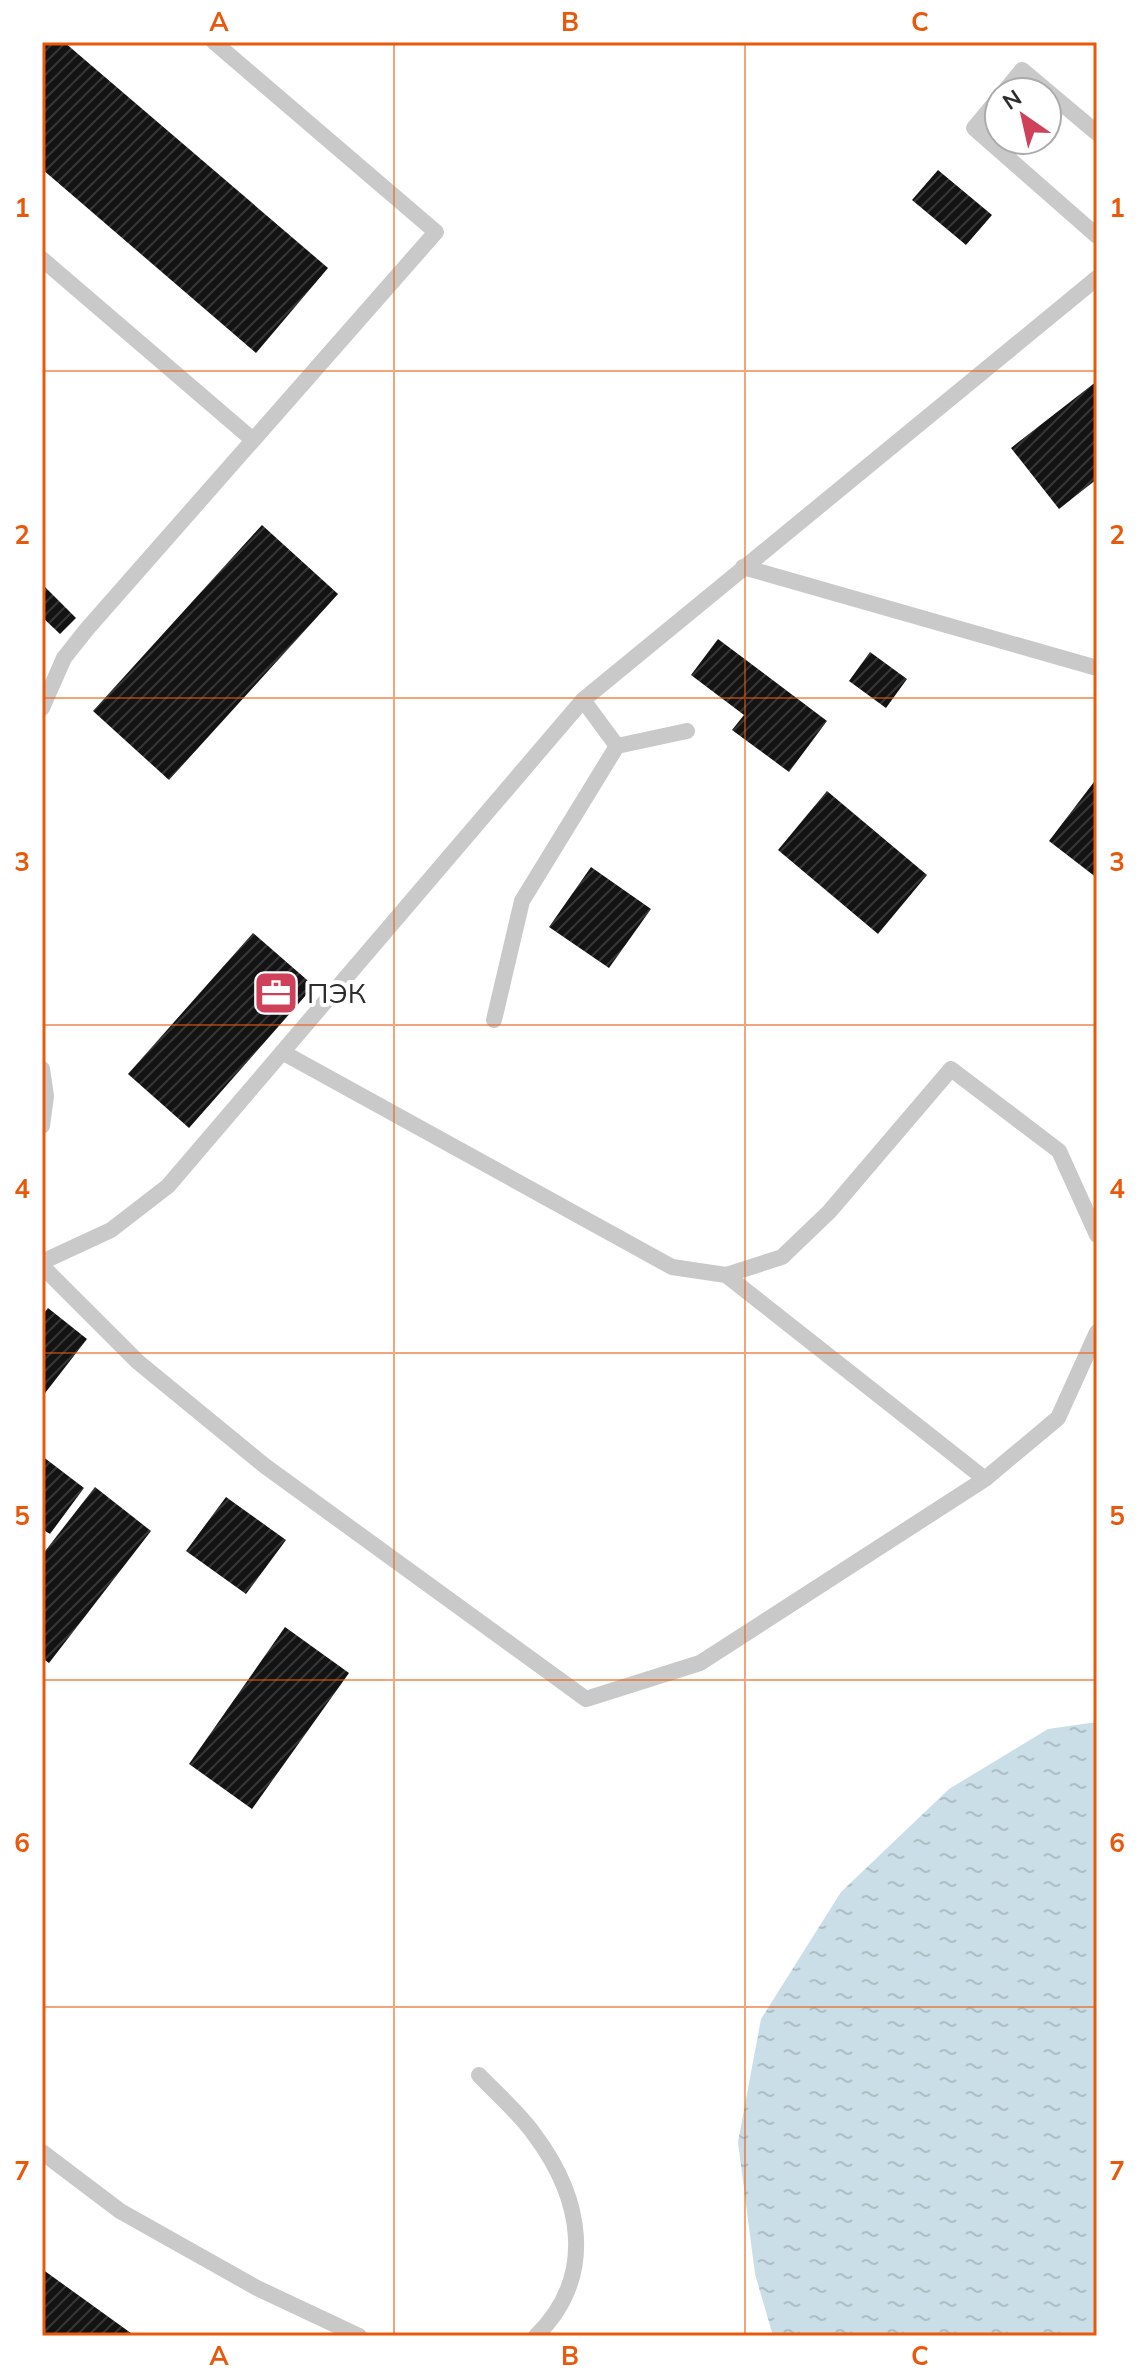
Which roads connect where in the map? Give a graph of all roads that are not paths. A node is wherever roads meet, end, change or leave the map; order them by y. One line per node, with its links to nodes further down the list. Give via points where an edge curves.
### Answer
1 (214, 42): 10 (lane, via 436,232)
2 (1063, 104): 4 (lane)
3 (983, 117): 5 (lane, via 974,128)
4 (1097, 133)
5 (983, 135)
6 (1008, 156): 7 (lane)
7 (1097, 236)
8 (42, 259): 10 (lane)
9 (1097, 278): 11 (lane)
10 (253, 440): 14 (lane, via 64,658)
11 (743, 567): 12 (lane); 13 (lane)
12 (1097, 668)
13 (583, 700): 16 (lane); 18 (lane)
14 (42, 708)
15 (687, 731): 16 (lane)
16 (617, 746): 17 (lane, via 522,901)
17 (494, 1020)
18 (282, 1052): 22 (lane, via 168,1186 111,1230); 23 (lane, via 672,1267)
19 (42, 1069): 20 (lane)
20 (42, 1126)
21 (1097, 1235): 23 (lane, via 1059,1151 951,1069 829,1212 782,1257)
22 (42, 1264): 25 (lane, via 138,1362 265,1466 586,1699 700,1663)
23 (726, 1275): 25 (lane)
24 (1097, 1332): 25 (lane, via 1058,1418)
25 (985, 1479)
26 (479, 2075): 29 (lane, via 534,2133 562,2180 578,2231 574,2276 555,2317)
27 (42, 2152): 28 (lane, via 120,2211 257,2288)
28 (359, 2336)
29 (536, 2336)

